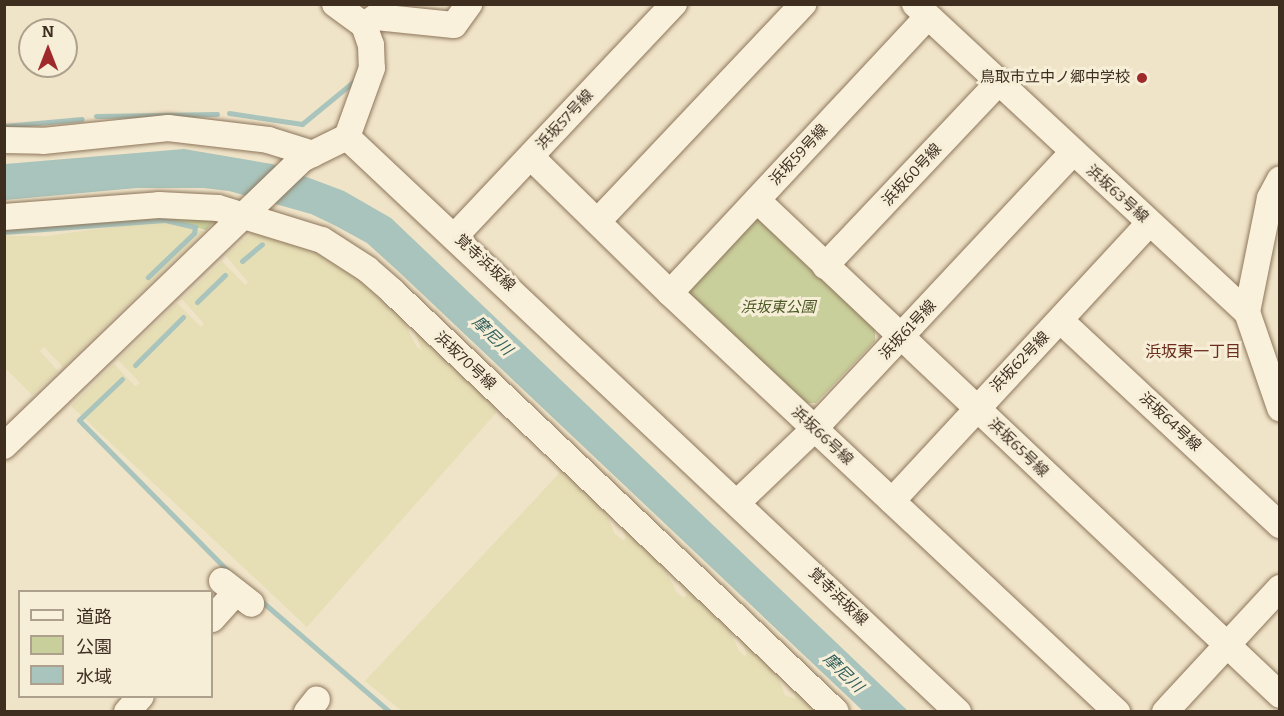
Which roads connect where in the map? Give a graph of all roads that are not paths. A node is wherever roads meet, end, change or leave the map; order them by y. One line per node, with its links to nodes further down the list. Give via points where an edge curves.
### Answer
1 (334, 4): 7 (street)
2 (469, 4): 5 (street, via 454,25)
3 (674, 4): 13 (street, 浜坂57号線)
4 (803, 4): 18 (street)
5 (405, 11): 7 (street, via 376,17)
6 (921, 11): 8 (street, 浜坂63号線); 15 (street, 浜坂59号線)
7 (364, 25): 9 (street, via 371,45 372,68)
8 (998, 83): 11 (street, 浜坂63号線); 21 (street, 浜坂60号線)
9 (347, 137): 12 (street); 20 (street, 覚寺浜坂線)
10 (4, 140): 12 (street, via 43,141 168,128 268,140)
11 (1071, 153): 19 (street, 浜坂63号線); 25 (street, 浜坂61号線)
12 (307, 156): 16 (street)
13 (531, 157): 18 (street, 浜坂66号線); 20 (street, 浜坂57号線)
14 (1280, 179): 23 (street, via 1265,218)
15 (757, 200): 21 (street, 浜坂65号線); 22 (street, 浜坂59号線)
16 (251, 211): 17 (street, 浜坂70号線, via 159,205); 29 (street); 40 (street, 浜坂70号線, via 322,240 367,269)
17 (4, 217)
18 (598, 221): 22 (street, 浜坂66号線)
19 (1149, 223): 23 (street, 浜坂63号線); 24 (street, 浜坂62号線)
20 (456, 235): 31 (street, 覚寺浜坂線)
21 (825, 266): 25 (street, 浜坂65号線)
22 (670, 293): 28 (street, 浜坂66号線)
23 (1247, 312): 27 (street, 浜坂63号線)
24 (1060, 320): 26 (street, 浜坂62号線); 32 (street, 浜坂64号線)
25 (900, 338): 26 (street, 浜坂65号線); 28 (street, 浜坂61号線)
26 (976, 408): 30 (street, 浜坂62号線); 36 (street, 浜坂65号線)
27 (1280, 408)
28 (814, 429): 30 (street, 浜坂66号線); 31 (street, 浜坂61号線)
29 (4, 446)
30 (892, 501): 42 (street, 浜坂66号線)
31 (738, 502): 41 (street, 覚寺浜坂線)
32 (1280, 525)
33 (1280, 588): 36 (street)
34 (236, 592): 35 (street)
35 (213, 618)
36 (1227, 647): 37 (street, 浜坂65号線); 43 (street)
37 (1280, 695)
38 (139, 698): 39 (street)
39 (127, 711)
40 (836, 711)
41 (958, 711)
42 (1117, 711)
43 (1165, 711)

